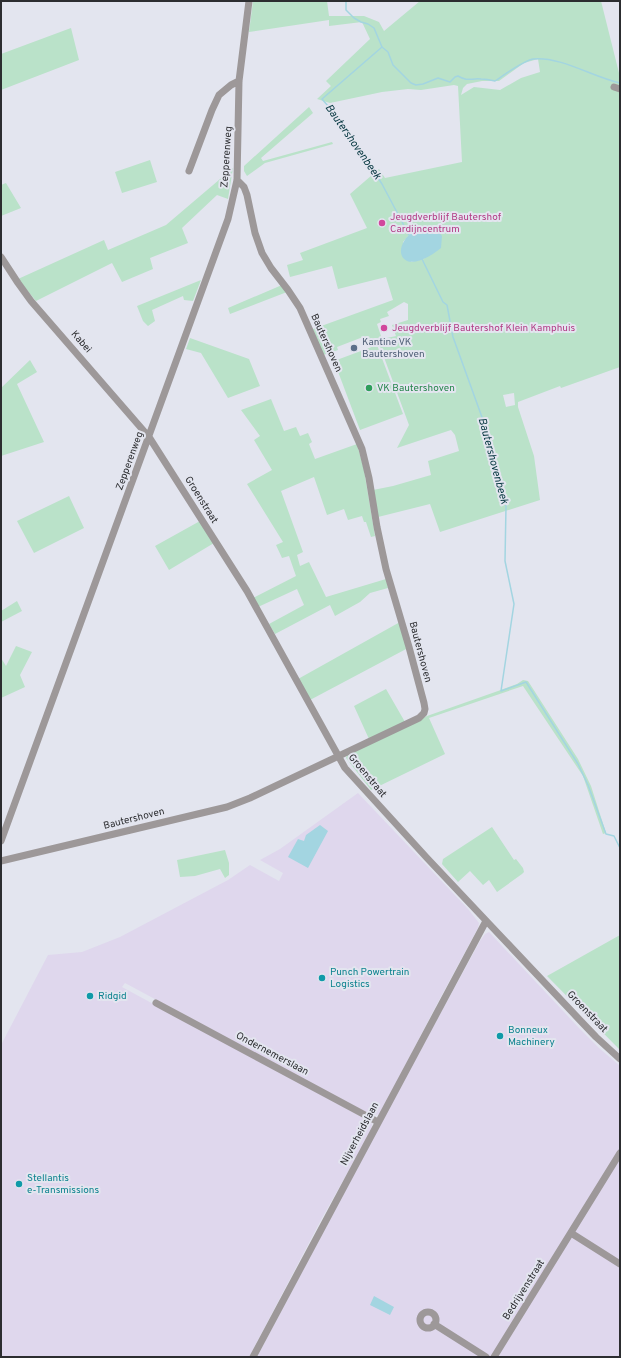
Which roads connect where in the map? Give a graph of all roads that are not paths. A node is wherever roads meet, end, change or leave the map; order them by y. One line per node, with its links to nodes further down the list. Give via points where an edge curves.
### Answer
1 (249, 1): 2 (street, Zepperenweg)
2 (240, 81): 3 (street, via 219,95); 4 (street, Zepperenweg)
3 (189, 171)
4 (237, 180): 6 (street, Zepperenweg, via 220,242); 7 (street, Bautershoven, via 247,195 262,253 300,308 362,450 386,569 425,709 419,718)
5 (1, 257): 6 (street, Kabei, via 32,301)
6 (149, 437): 7 (street, Groenstraat, via 247,591); 8 (street, Zepperenweg)
7 (338, 756): 9 (street, Bautershoven, via 227,807); 10 (street, Groenstraat, via 361,786)
8 (1, 841)
9 (1, 861)
10 (486, 921): 12 (street, Groenstraat); 13 (street, Nijverheidslaan)
11 (156, 1003): 13 (street, Ondernemerslaan)
12 (620, 1059)
13 (378, 1122): 18 (street, Nijverheidslaan)
14 (620, 1153): 15 (street, Bedrijvenstraat)
15 (571, 1233): 16 (street); 20 (street, Bedrijvenstraat)
16 (620, 1264)
17 (434, 1324): 19 (street)
18 (253, 1357)
19 (486, 1357)
20 (494, 1357)

